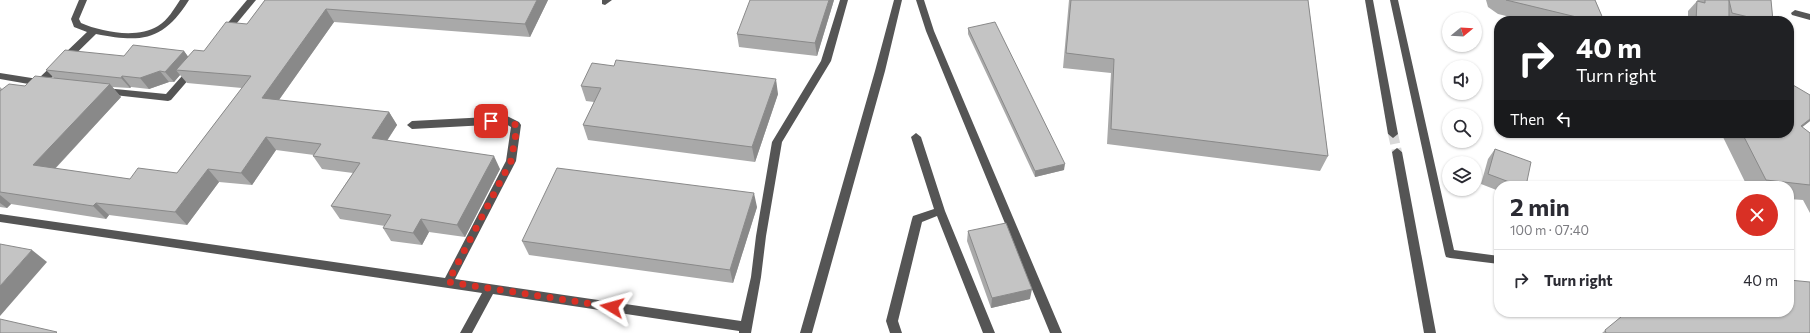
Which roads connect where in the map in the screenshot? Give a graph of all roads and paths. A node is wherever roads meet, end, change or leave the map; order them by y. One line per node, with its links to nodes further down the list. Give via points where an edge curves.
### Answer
1 (83, 0): 11 (street, via 75,19 77,25)
2 (186, 0): 11 (street, via 166,25 150,34 132,36)
3 (252, 0): 12 (street)
4 (844, 0): 29 (street, via 826,61 777,142)
5 (898, 0): 31 (street)
6 (920, 0): 34 (street, via 930,31)
7 (1369, 0): 21 (street)
8 (1394, 0): 26 (street, via 1450,254)
9 (1794, 13): 10 (street)
10 (1810, 17)
11 (95, 30): 16 (street)
12 (217, 41)
13 (198, 64): 18 (street, via 168,98)
14 (0, 76): 15 (street)
15 (30, 82): 16 (street); 19 (street)
16 (40, 83): 17 (street)
17 (55, 85)
18 (92, 89)
19 (20, 91)
20 (412, 125): 27 (street, via 507,120 516,125 511,161)
21 (1393, 134)
22 (916, 137): 24 (street)
23 (1397, 152): 35 (street)
24 (940, 211): 32 (street, via 917,219 892,321); 33 (street)
25 (0, 218): 27 (street)
26 (1494, 259)
27 (448, 282): 28 (street)
28 (490, 289): 29 (street); 30 (street)
29 (745, 330)
30 (466, 333)
31 (806, 333)
32 (896, 333)
33 (989, 333)
34 (1056, 333)
35 (1430, 333)

